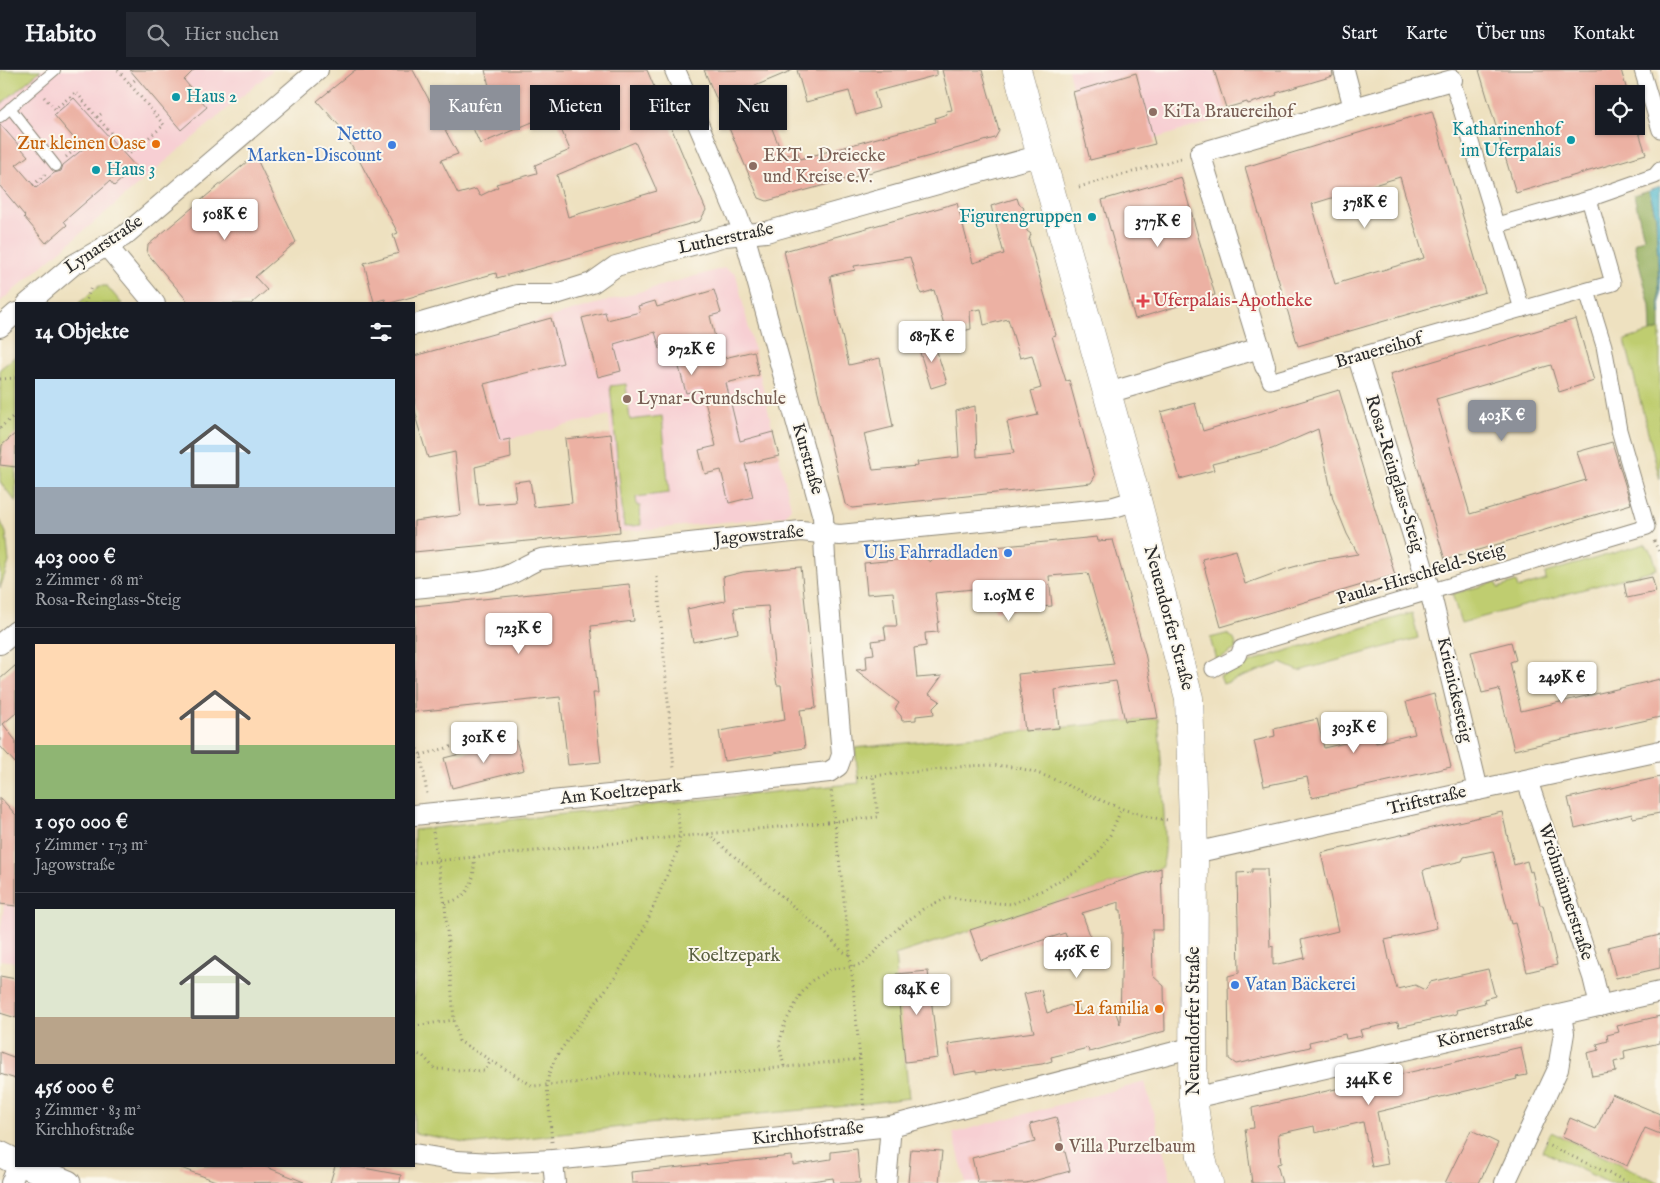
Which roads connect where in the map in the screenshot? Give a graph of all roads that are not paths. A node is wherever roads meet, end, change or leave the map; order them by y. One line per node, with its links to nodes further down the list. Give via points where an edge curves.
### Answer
1 (55, 70): 8 (lane)
2 (318, 70): 18 (street, Lynarstraße, via 124,236)
3 (675, 70): 17 (street, Kurstraße)
4 (1017, 70): 12 (main road, Neuendorfer Straße)
5 (1344, 70): 9 (street)
6 (1642, 70): 11 (street)
7 (1452, 80): 9 (street); 16 (street)
8 (10, 108): 10 (lane); 13 (lane)
9 (1354, 108): 26 (street, Brauereihof, via 1200,153)
10 (0, 117)
11 (1660, 130)
12 (1041, 155): 17 (street, Lutherstraße, via 766,232); 28 (main road, Neuendorfer Straße)
13 (56, 166)
14 (1660, 170): 15 (street, via 1654,176)
15 (1588, 199): 16 (street); 19 (street, Brauereihof, via 1613,283)
16 (1497, 225): 22 (street)
17 (744, 234): 24 (street, Lutherstraße, via 725,236 616,266 592,282 553,295 517,295); 30 (street, Kurstraße, via 823,517)
18 (106, 245): 20 (street, Lynarstraße, via 74,264); 21 (street)
19 (1587, 291): 22 (street, Brauereihof); 32 (street, Paula-Hirschfeld-Steig, via 1604,346 1620,430 1647,527)
20 (29, 302)
21 (153, 302)
22 (1522, 310): 27 (street, Brauereihof)
23 (15, 314): 25 (street)
24 (415, 325)
25 (0, 327)
26 (1263, 357): 27 (street, Brauereihof, via 1270,382); 28 (street)
27 (1358, 357): 32 (street, Rosa-Reinglass-Steig)
28 (1108, 393): 29 (main road, Neuendorfer Straße)
29 (1137, 500): 30 (street, Jagowstraße, via 1111,508 840,535); 39 (main road, Neuendorfer Straße, via 1189,698)
30 (824, 533): 31 (street, Jagowstraße, via 801,531 541,559 494,580); 35 (street, Kurstraße, via 842,755)
31 (415, 588)
32 (1430, 591): 33 (street, Paula-Hirschfeld-Steig, via 1241,648 1238,656); 37 (street, Krienickesteig)
33 (1213, 669)
34 (1660, 751): 36 (street, Triftstraße)
35 (829, 777): 38 (street, Am Koeltzepark)
36 (1527, 780): 37 (street, Triftstraße); 41 (street, Wröhmännerstraße)
37 (1478, 790): 39 (street, Triftstraße)
38 (415, 815)
39 (1194, 853): 43 (main road, Neuendorfer Straße)
40 (1660, 992): 41 (street, Körnerstraße)
41 (1600, 1006): 42 (street, Körnerstraße)
42 (1560, 1015): 44 (street, Körnerstraße); 57 (street, via 1564,1033 1558,1069)
43 (1194, 1047): 44 (main road, Neuendorfer Straße); 45 (street, Kirchhofstraße)
44 (1193, 1098): 56 (main road, Neuendorfer Straße)
45 (891, 1126): 48 (street, Kirchhofstraße); 55 (street)
46 (0, 1154): 49 (street)
47 (415, 1154): 48 (street, Kirchhofstraße, via 492,1163)
48 (553, 1160): 54 (street)
49 (15, 1162)
50 (18, 1167): 52 (street)
51 (29, 1167): 53 (street)
52 (11, 1183)
53 (68, 1183)
54 (555, 1183)
55 (886, 1183)
56 (1208, 1183)
57 (1504, 1183)

